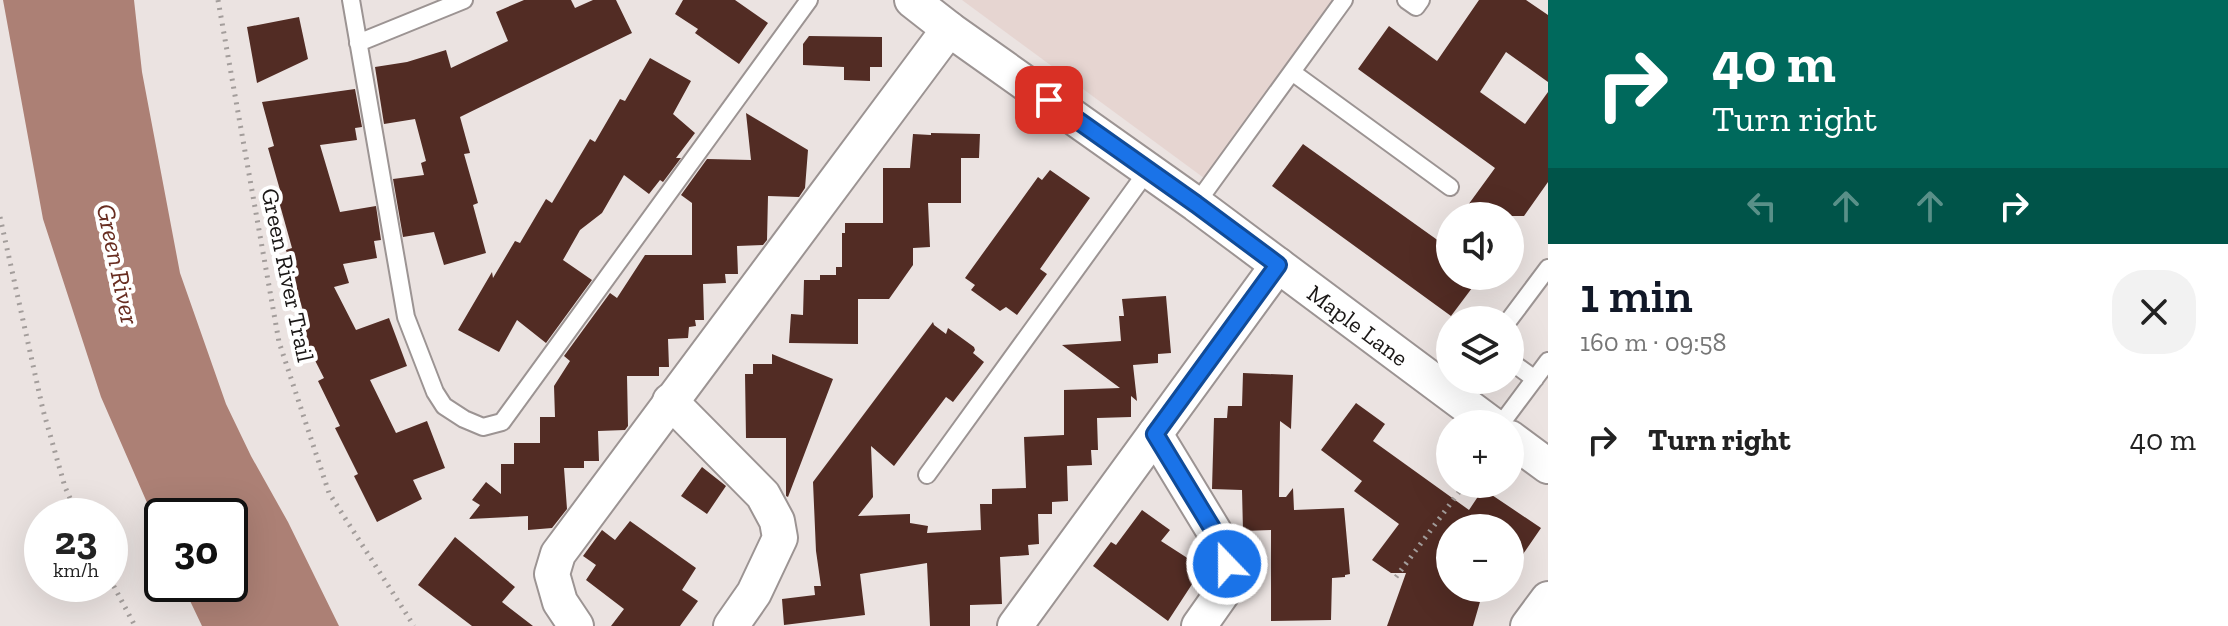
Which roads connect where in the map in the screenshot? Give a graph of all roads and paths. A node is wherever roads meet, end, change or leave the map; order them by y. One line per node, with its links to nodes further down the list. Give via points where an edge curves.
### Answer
1 (218, 0): 35 (path, Green River Trail, via 279,342 329,493)
2 (351, 0): 10 (lane)
3 (464, 0): 10 (lane)
4 (809, 0): 10 (lane, via 502,422 483,427 444,406 406,317)
5 (912, 0): 9 (street, Maple Lane)
6 (1344, 0): 11 (lane)
7 (1406, 0): 8 (lane, via 1416,7)
8 (1421, 0)
9 (949, 29): 12 (street, Maple Lane); 22 (street)
10 (358, 43)
11 (1292, 72): 13 (lane); 14 (lane)
12 (1148, 170): 14 (street, Maple Lane); 28 (lane)
13 (1450, 187)
14 (1196, 204): 16 (street, Maple Lane)
15 (0, 217): 29 (path, via 43,410)
16 (1278, 265): 23 (street, Maple Lane); 25 (street)
17 (1548, 268): 18 (lane)
18 (1520, 306)
19 (1548, 361): 21 (lane)
20 (1524, 371): 21 (lane)
21 (1535, 379): 24 (lane)
22 (670, 401): 36 (street, via 558,554 552,574 560,602); 37 (street, via 763,495 777,521 780,538 754,593)
23 (1472, 410)
24 (1512, 410)
25 (1155, 434): 38 (street); 39 (street, via 1223,546 1230,582)
26 (1524, 448): 27 (street)
27 (1548, 466)
28 (927, 475)
29 (70, 498)
30 (1455, 498): 31 (path)
31 (1396, 577)
32 (1548, 599): 40 (street)
33 (122, 602): 34 (path)
34 (135, 626)
35 (414, 626)
36 (576, 626)
37 (731, 626)
38 (1015, 626)
39 (1199, 626)
40 (1528, 626)

